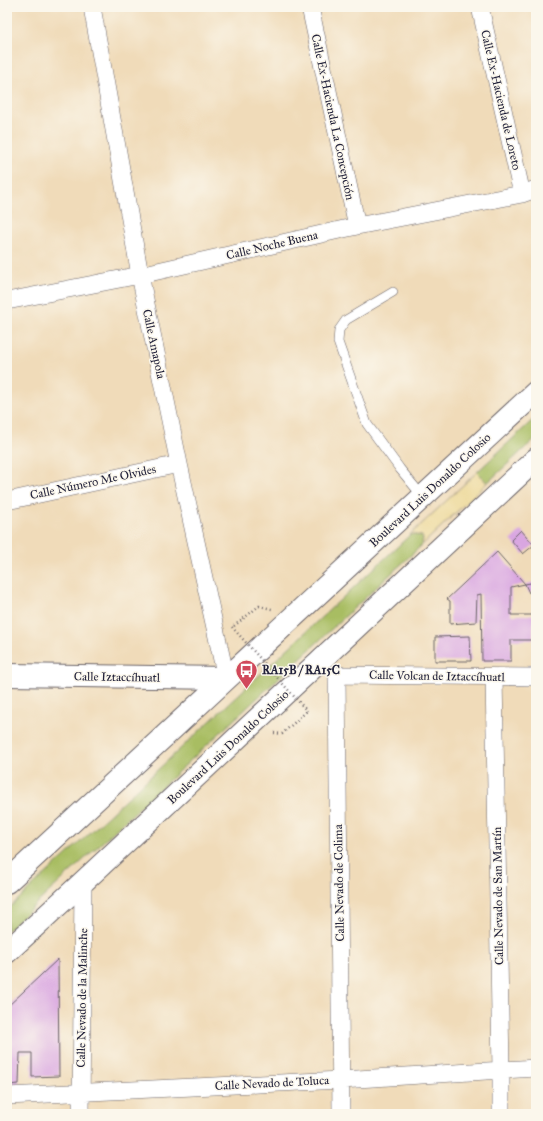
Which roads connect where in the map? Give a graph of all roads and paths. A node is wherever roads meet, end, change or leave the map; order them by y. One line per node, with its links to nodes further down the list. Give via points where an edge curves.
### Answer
1 (92, 7): 6 (street, Calle Amapola)
2 (310, 7): 5 (street, Calle Ex-Hacienda La Concepción)
3 (480, 7): 4 (street, Calle Ex-Hacienda de Loreto)
4 (529, 192): 5 (street, Calle Noche Buena)
5 (357, 226): 6 (street, Calle Noche Buena)
6 (140, 275): 8 (street, Calle Noche Buena); 11 (street, Calle Amapola)
7 (393, 292): 12 (lane, via 346,320 339,330 338,342 367,424)
8 (7, 301)
9 (536, 392): 12 (main road, Boulevard Luis Donaldo Colosio)
10 (536, 459): 15 (main road, Boulevard Luis Donaldo Colosio)
11 (179, 464): 13 (street, Calle Número Me Olvides); 20 (street, Calle Amapola)
12 (423, 497): 20 (main road, Boulevard Luis Donaldo Colosio)
13 (7, 500)
14 (259, 606): 21 (path, bridge, via 232,628 307,711)
15 (319, 661): 17 (street); 23 (main road, Boulevard Luis Donaldo Colosio)
16 (7, 675): 20 (main road, Calle Iztaccíhuatl)
17 (337, 676): 18 (street, Calle Volcan de Iztaccíhuatl); 27 (street, Calle Nevado de Colima)
18 (494, 677): 19 (street, Calle Volcan de Iztaccíhuatl); 26 (street, Calle Nevado de San Martín)
19 (536, 677)
20 (226, 678): 22 (main road, Boulevard Luis Donaldo Colosio)
21 (282, 734)
22 (7, 882)
23 (83, 882): 24 (main road, Boulevard Luis Donaldo Colosio); 28 (street, Calle Nevado de la Malinche)
24 (7, 952)
25 (536, 1068): 26 (street, Calle Nevado de Toluca)
26 (501, 1069): 27 (street, Calle Nevado de Toluca); 32 (street, Calle Nevado de San Martín)
27 (341, 1080): 28 (street, Calle Nevado de Toluca); 31 (street, Calle Nevado de Colima)
28 (81, 1093): 29 (street, Calle Nevado de Toluca); 30 (street, Calle Nevado de la Malinche)
29 (7, 1096)
30 (81, 1114)
31 (341, 1114)
32 (501, 1114)

